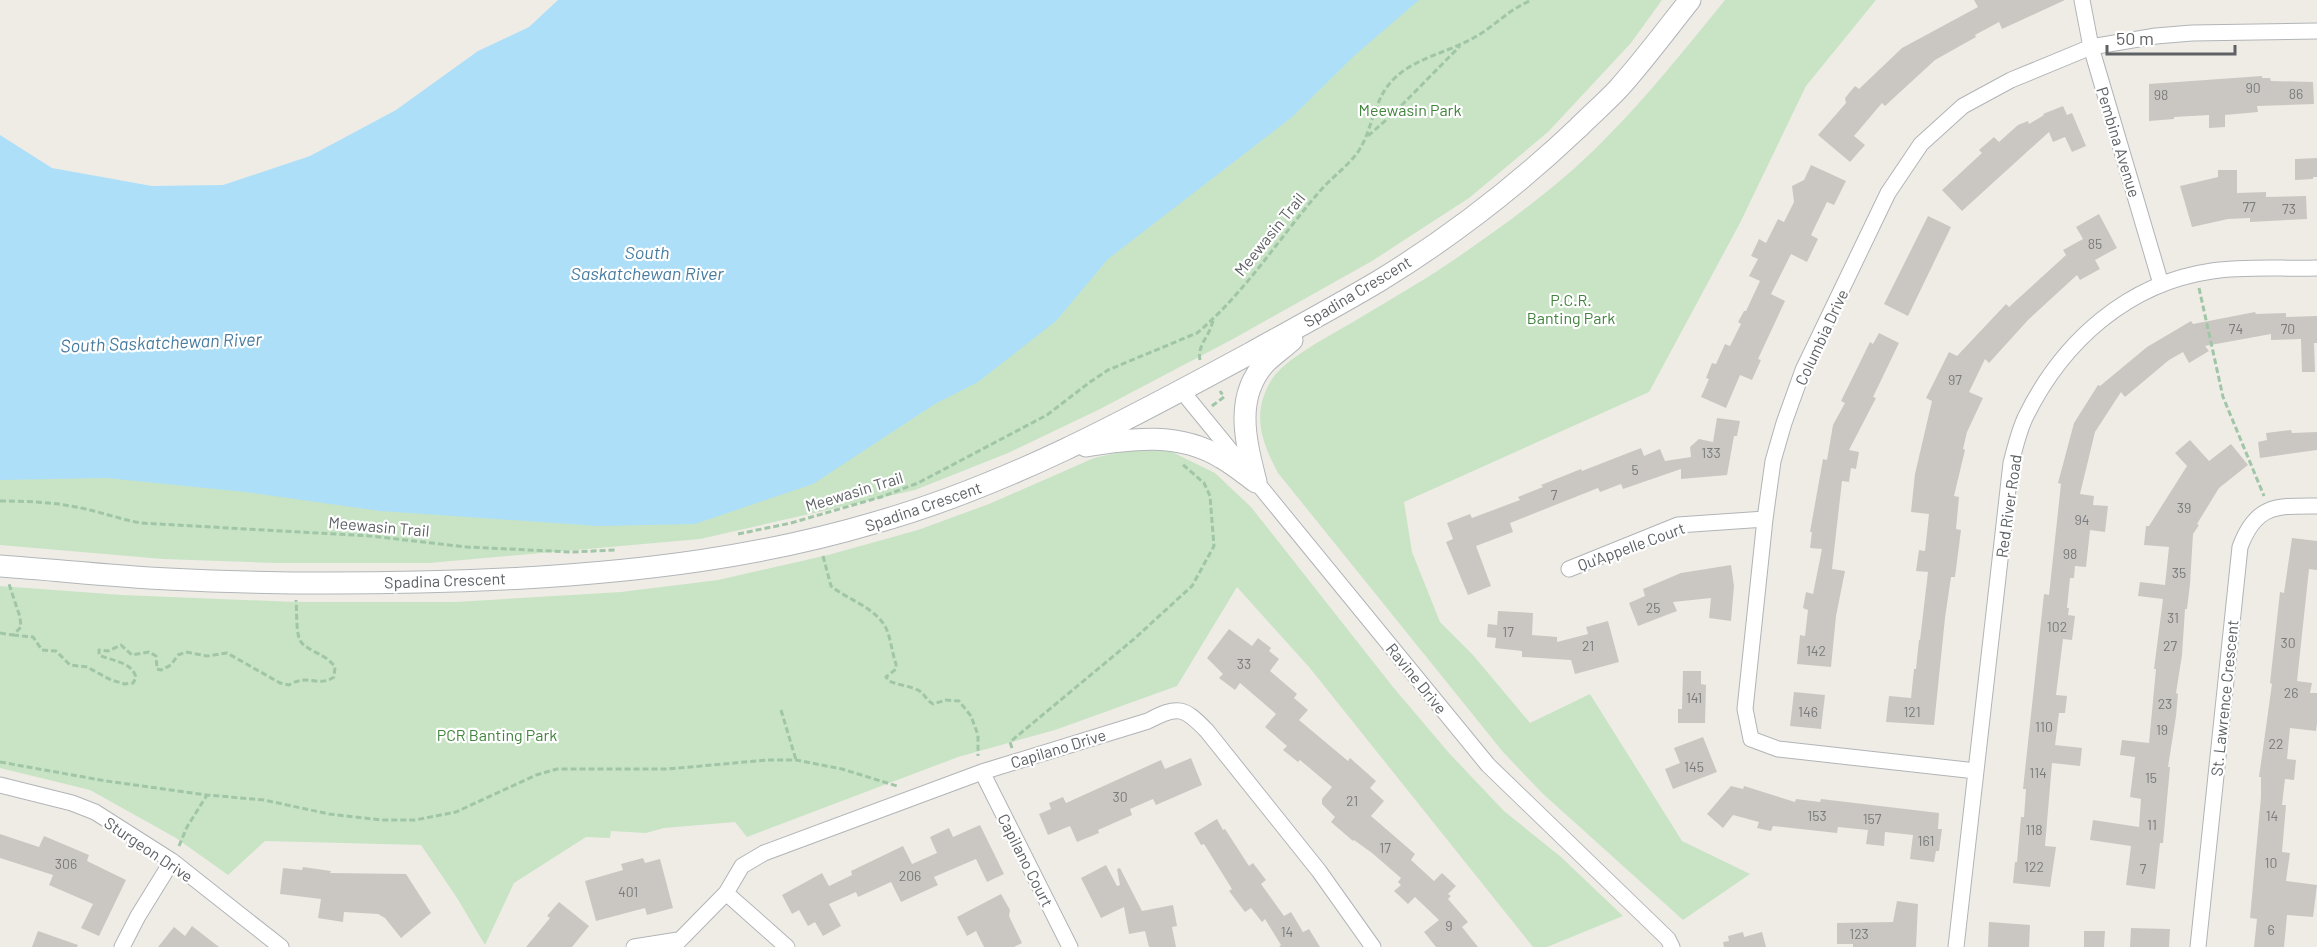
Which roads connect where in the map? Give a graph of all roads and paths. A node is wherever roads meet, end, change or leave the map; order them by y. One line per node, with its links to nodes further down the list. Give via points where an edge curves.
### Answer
1 (1532, 0): 5 (path, Meewasin Trail, via 1508,11)
2 (1690, 0): 11 (street, Spadina Crescent, via 1619,88 1538,166 1462,225 1382,279)
3 (2082, 0): 6 (street, Pembina Avenue)
4 (2317, 31): 6 (street, Columbia Drive, via 2192,33)
5 (1461, 45): 7 (path); 7 (path, Meewasin Trail, via 1410,66 1392,81)
6 (2091, 47): 10 (street, Pembina Avenue); 21 (street, Columbia Drive, via 2011,80 1963,106 1921,144 1888,194 1803,370 1773,461)
7 (1366, 137): 12 (path, Meewasin Trail, via 1352,160 1321,190)
8 (2317, 268): 9 (street, Red River Road, via 2243,269)
9 (2193, 275): 10 (street, Red River Road); 18 (path, via 2200,290 2223,397)
10 (2161, 284): 34 (street, Red River Road, via 2133,297 2078,340 2048,377 2025,418 2011,464)
11 (1322, 313): 13 (street, Spadina Crescent); 17 (street, via 1265,363 1250,391 1244,430)
12 (1213, 319): 13 (path, via 1199,357); 22 (path, Meewasin Trail, via 1190,336 1108,370 1047,415 918,483 791,523)
13 (1210, 375): 14 (street, Spadina Crescent)
14 (1181, 390): 16 (street, Spadina Crescent); 17 (street, Ravine Drive)
15 (1176, 440): 16 (street, via 1122,440); 17 (street, via 1221,457); 32 (path, via 1174,454 1204,483 1210,496 1214,546 1187,592 1010,742)
16 (1064, 450): 23 (street, Spadina Crescent, via 940,502)
17 (1256, 483): 48 (street, Ravine Drive, via 1488,765)
18 (2264, 496)
19 (0, 501): 24 (path, Meewasin Trail, via 68,505 141,523 369,536 467,547 571,552)
20 (2317, 506): 50 (street, St. Lawrence Crescent, via 2270,509 2254,520 2240,547)
21 (1765, 519): 26 (street, Qu'Appelle Court, via 1678,525); 34 (street, Columbia Drive, via 1745,709 1751,739 1778,749)
22 (729, 536)
23 (819, 538): 27 (street, Spadina Crescent, via 744,555 602,573 459,581); 35 (path, via 831,586 867,608 886,628 896,669 886,677 917,689 933,704 959,701 971,716 978,735)
24 (627, 550)
25 (5, 567): 27 (street, Spadina Crescent, via 166,579); 29 (path, via 20,617 21,627)
26 (1569, 569)
27 (296, 583): 29 (path, via 299,639 335,667 334,677 328,681 307,678 290,685 227,653 207,656 186,652 161,670 157,669 156,656 149,652 132,655 121,645 99,650 99,655 126,664 135,672 132,683 125,684 87,667 70,665 56,651 42,650 33,637)
28 (0, 633): 29 (path)
29 (13, 635)
30 (781, 710): 31 (path)
31 (796, 760): 37 (path); 38 (path, via 668,769 557,769 456,812 415,820 352,817 264,800)
32 (1016, 761): 35 (street, Capilano Drive); 47 (street, Capilano Drive, via 1148,721 1167,711 1182,710 1208,731 1319,871)
33 (0, 762): 38 (path, via 106,782)
34 (1976, 771): 49 (street, Red River Road)
35 (982, 772): 40 (street, Capilano Drive, via 764,852 742,866); 46 (street, Capilano Court)
36 (0, 785): 39 (street, Sturgeon Drive, via 95,812)
37 (897, 785)
38 (207, 795): 39 (path)
39 (172, 861): 42 (street); 43 (street, Sturgeon Drive)
40 (726, 893): 41 (street, Capilano Drive); 45 (street)
41 (675, 943): 44 (street, Capilano Drive)
42 (122, 947)
43 (281, 947)
44 (634, 947)
45 (787, 947)
46 (1070, 947)
47 (1373, 947)
48 (1672, 947)
49 (1956, 947)
50 (2198, 947)

